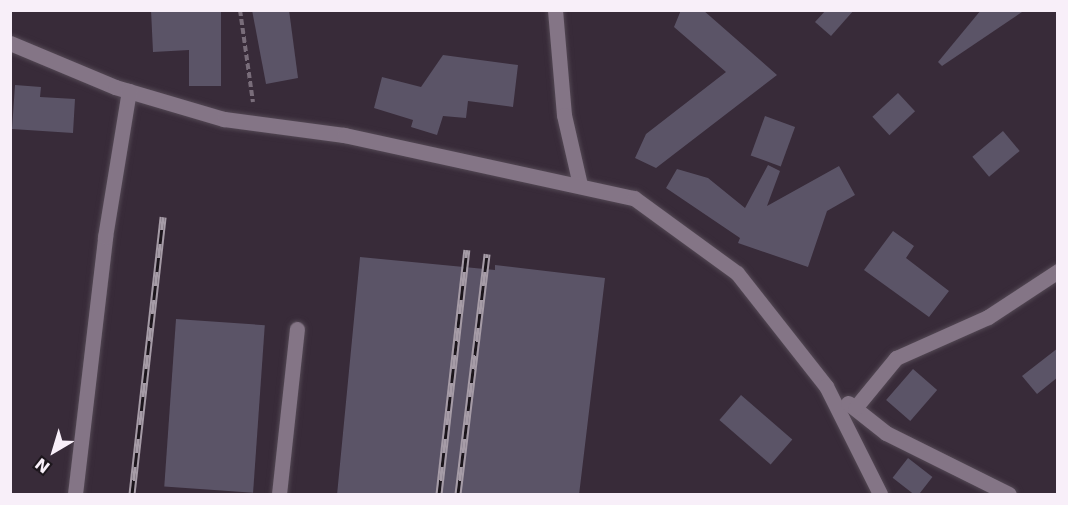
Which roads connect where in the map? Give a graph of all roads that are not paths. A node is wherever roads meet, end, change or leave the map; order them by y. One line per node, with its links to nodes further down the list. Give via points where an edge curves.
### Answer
1 (555, 10): 4 (street, via 564,115)
2 (10, 43): 3 (street)
3 (129, 91): 4 (street, via 224,119 344,135); 9 (street, via 105,237)
4 (580, 185): 7 (street, via 634,198 737,273)
5 (1058, 271): 8 (street, via 996,313 896,358)
6 (297, 329): 10 (street)
7 (826, 386): 8 (street); 11 (street)
8 (855, 408): 12 (street, via 886,433)
9 (75, 495)
10 (279, 495)
11 (880, 495)
12 (1009, 495)

